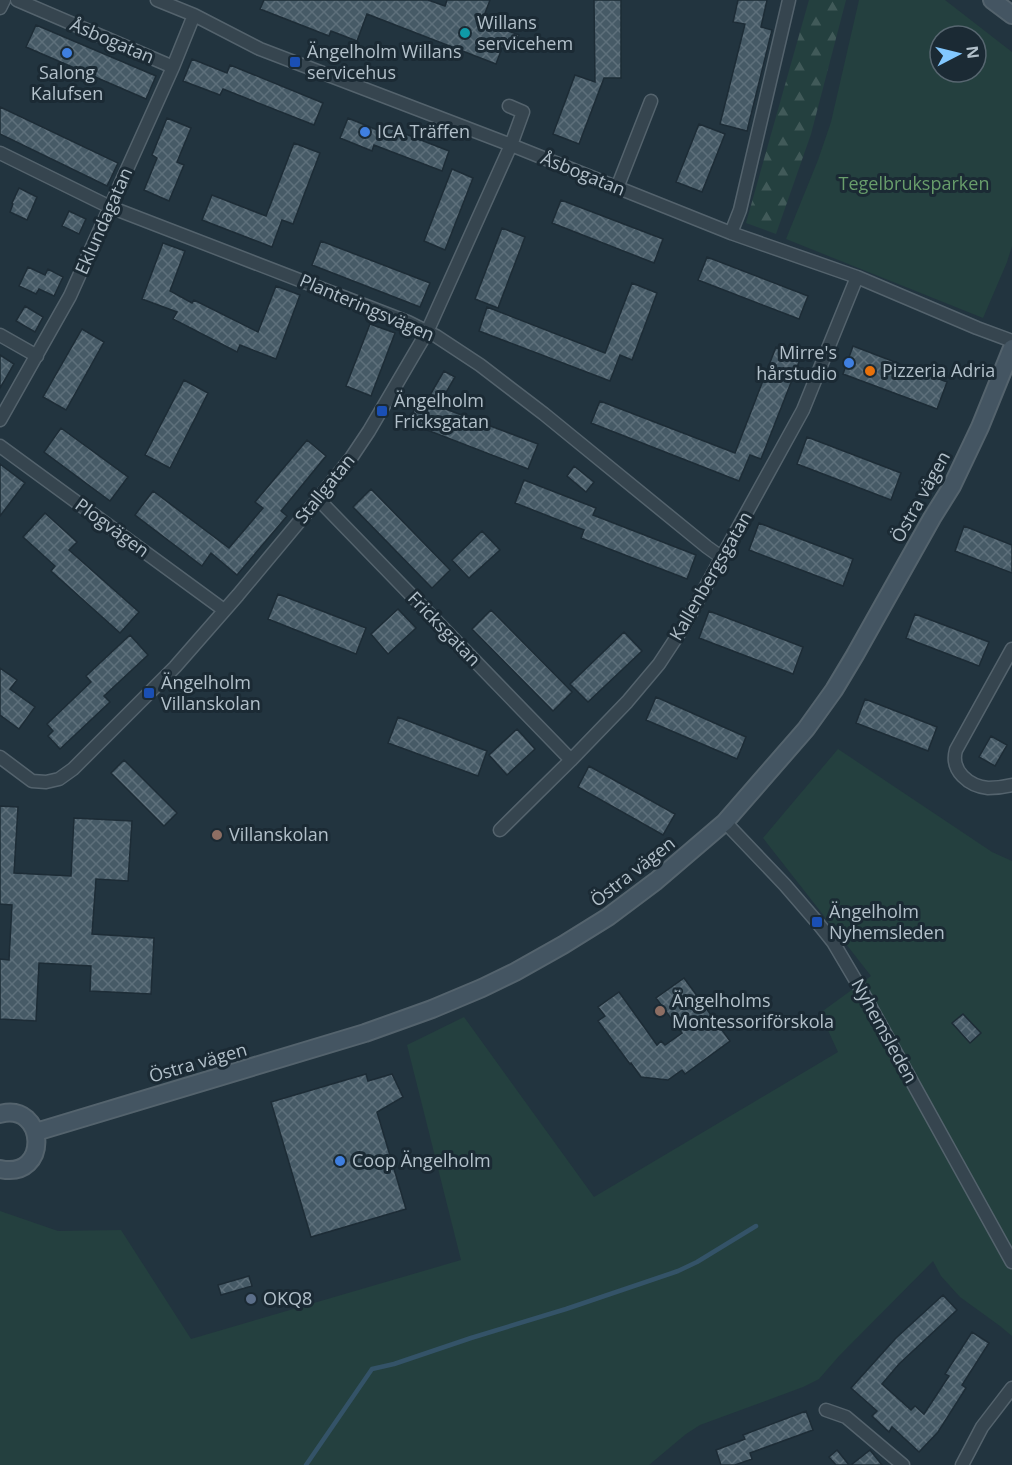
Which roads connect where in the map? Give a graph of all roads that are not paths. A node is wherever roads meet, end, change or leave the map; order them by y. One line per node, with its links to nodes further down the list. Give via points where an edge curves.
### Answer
1 (4, 0): 6 (street)
2 (17, 0): 9 (street, Åsbogatan)
3 (156, 0): 7 (street, Åsbogatan)
4 (789, 0): 16 (street, via 740,210)
5 (992, 0): 8 (main road)
6 (0, 8)
7 (194, 15): 9 (street, Eklundagatan); 12 (street, Åsbogatan, via 260,49)
8 (1012, 15)
9 (173, 67): 15 (street, Eklundagatan)
10 (651, 101): 14 (street)
11 (509, 106): 12 (street, Stallgatan, via 523,112)
12 (511, 144): 14 (street, Åsbogatan); 18 (street, Stallgatan)
13 (0, 153): 15 (street, Planteringsvägen)
14 (617, 188): 16 (street, Åsbogatan)
15 (110, 207): 18 (street, Planteringsvägen); 22 (street, Eklundagatan, via 70,296)
16 (731, 232): 17 (street, Åsbogatan)
17 (857, 278): 20 (street, Åsbogatan); 26 (street, Kallenbergsgatan, via 803,410)
18 (427, 332): 25 (street, Stallgatan, via 369,431); 26 (street, Planteringsvägen, via 480,365)
19 (0, 334): 22 (street)
20 (1012, 341)
21 (1012, 348): 32 (main road, Östra vägen, via 952,486 834,690 806,729)
22 (37, 356): 23 (street, Eklundagatan)
23 (0, 420)
24 (0, 446): 27 (street, Plogvägen)
25 (318, 499): 27 (street, Stallgatan); 30 (street, Fricksgatan)
26 (721, 557): 30 (street, Kallenbergsgatan, via 659,664)
27 (224, 610): 29 (street, Stallgatan, via 175,667 59,779 32,781)
28 (1012, 650): 31 (street, via 956,750 955,764 960,774 986,788)
29 (0, 757)
30 (571, 760): 33 (street, Kallenbergsgatan)
31 (1012, 785)
32 (725, 822): 35 (main road, Östra vägen, via 609,917 467,995 365,1033); 37 (street, Nyhemsleden, via 833,942)
33 (500, 830)
34 (0, 1114): 35 (main road, via 24,1117)
35 (36, 1132): 36 (main road, via 35,1153 30,1161 21,1168)
36 (0, 1169)
37 (1012, 1262)
38 (1012, 1388): 41 (street, via 982,1427)
39 (826, 1410): 40 (street, via 846,1417)
40 (903, 1465)
41 (962, 1465)

